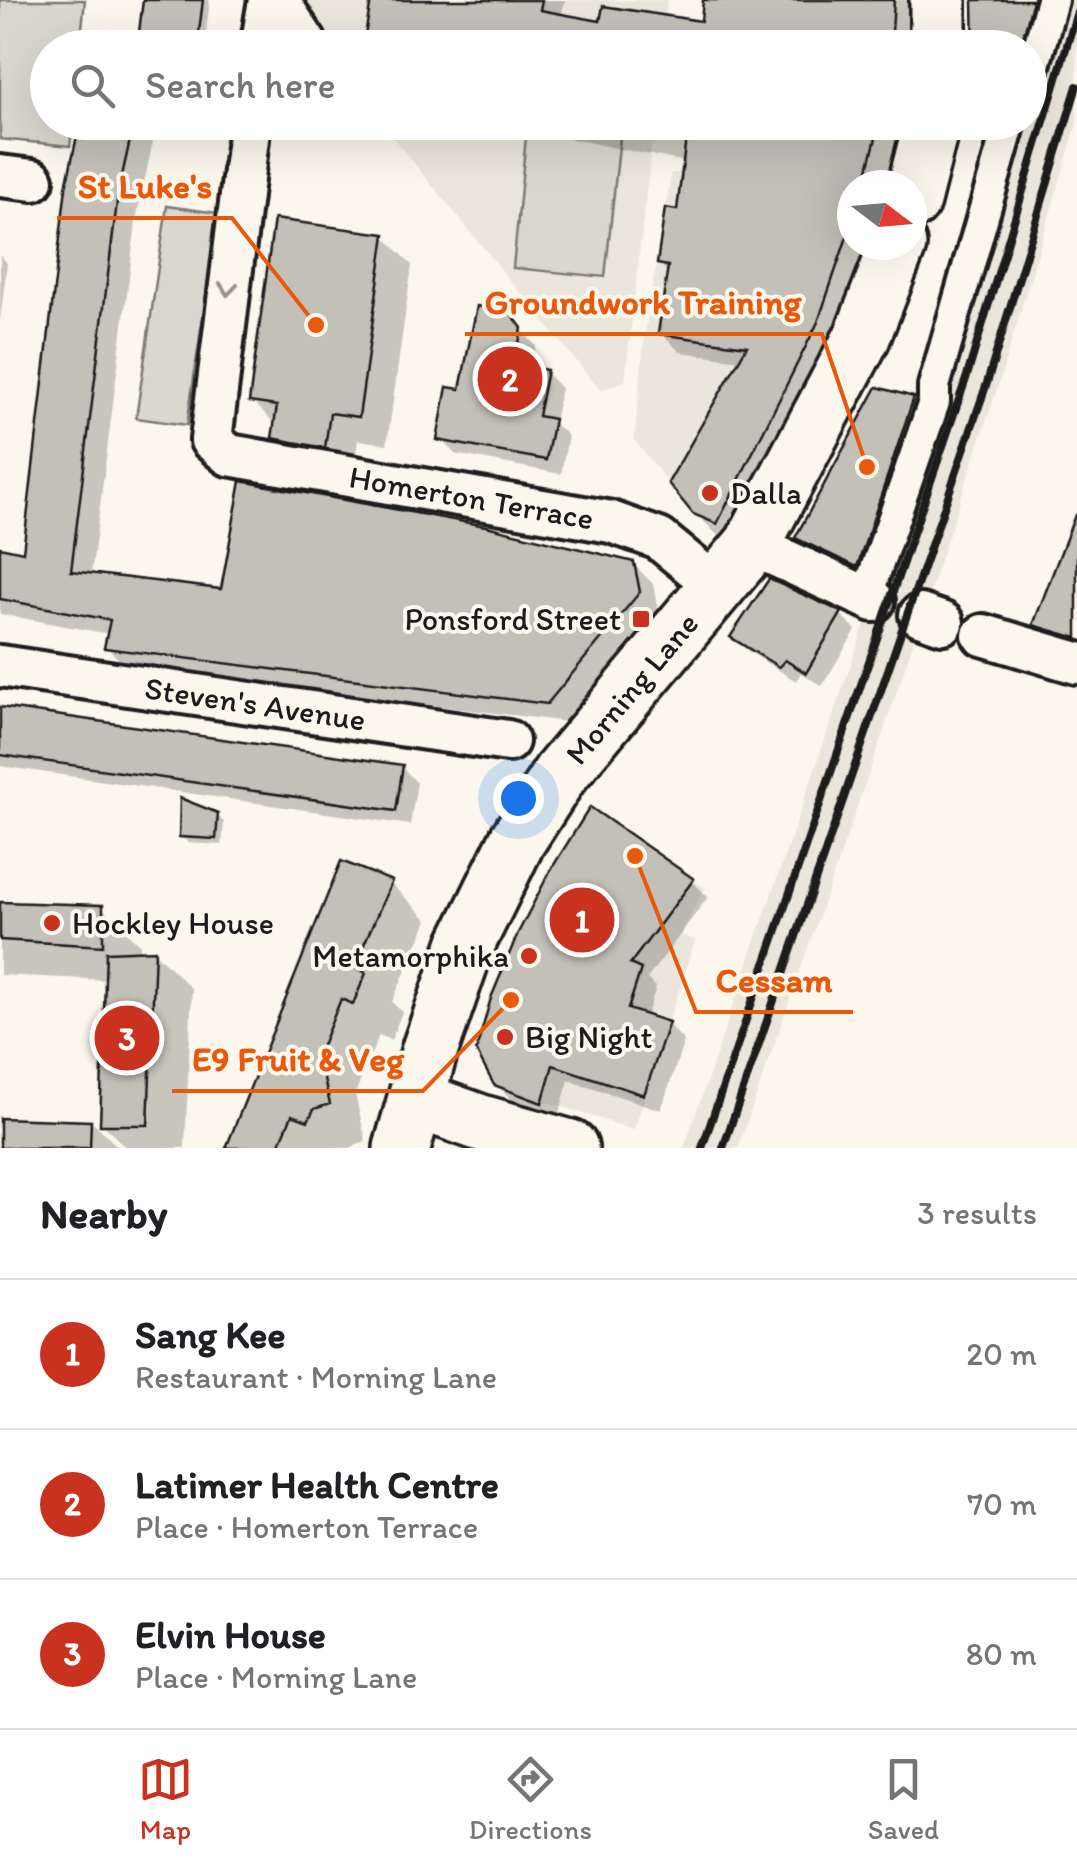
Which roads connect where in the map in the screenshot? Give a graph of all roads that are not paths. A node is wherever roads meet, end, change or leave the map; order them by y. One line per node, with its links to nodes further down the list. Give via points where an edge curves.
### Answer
1 (269, 0): 5 (street)
2 (278, 0): 6 (street)
3 (938, 0): 7 (main road)
4 (1052, 0): 8 (street)
5 (264, 30)
6 (297, 30)
7 (938, 30)
8 (1044, 30)
9 (248, 140): 15 (street, Homerton Terrace, one-way to 15, via 212,440 229,455 611,522 659,539)
10 (927, 140): 12 (main road)
11 (1005, 140): 16 (street, via 934,402)
12 (920, 170)
13 (892, 260): 14 (main road, Morning Lane, via 862,337)
14 (752, 544): 15 (main road, Morning Lane); 16 (street)
15 (718, 588): 21 (main road, Morning Lane, via 560,774 517,841 466,945)
16 (870, 600)
17 (983, 635): 18 (street)
18 (1077, 662)
19 (0, 666): 20 (street, Steven's Avenue)
20 (508, 741)
21 (409, 1124): 22 (main road, via 481,1123)
22 (570, 1148)

